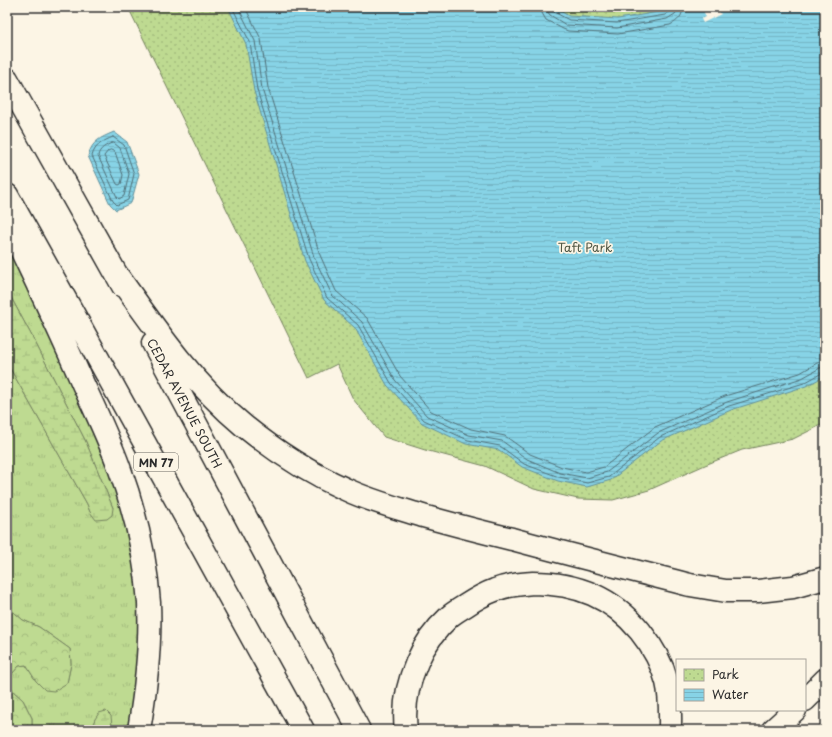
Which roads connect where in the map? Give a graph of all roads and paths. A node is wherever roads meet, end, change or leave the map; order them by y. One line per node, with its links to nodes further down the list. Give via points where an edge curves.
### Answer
1 (7, 79): 4 (highway, CEDAR AVENUE SOUTH)
2 (7, 195): 10 (highway, MN 77)
3 (7, 220): 9 (highway, via 107,436 139,534 149,602 150,638)
4 (115, 272): 5 (highway, via 179,360 210,395 244,426 280,453 345,489 386,505 449,523 690,585 758,591 793,587); 11 (highway, CEDAR AVENUE SOUTH)
5 (825, 578)
6 (825, 680): 7 (highway)
7 (806, 699)
8 (794, 711): 14 (highway)
9 (139, 730)
10 (303, 730)
11 (359, 730)
12 (406, 730): 13 (highway, via 404,717 410,677 420,653 434,632 451,615 495,590 520,584 548,583 575,588 596,596 614,606 634,624 659,660 670,703)
13 (670, 730)
14 (773, 730)

